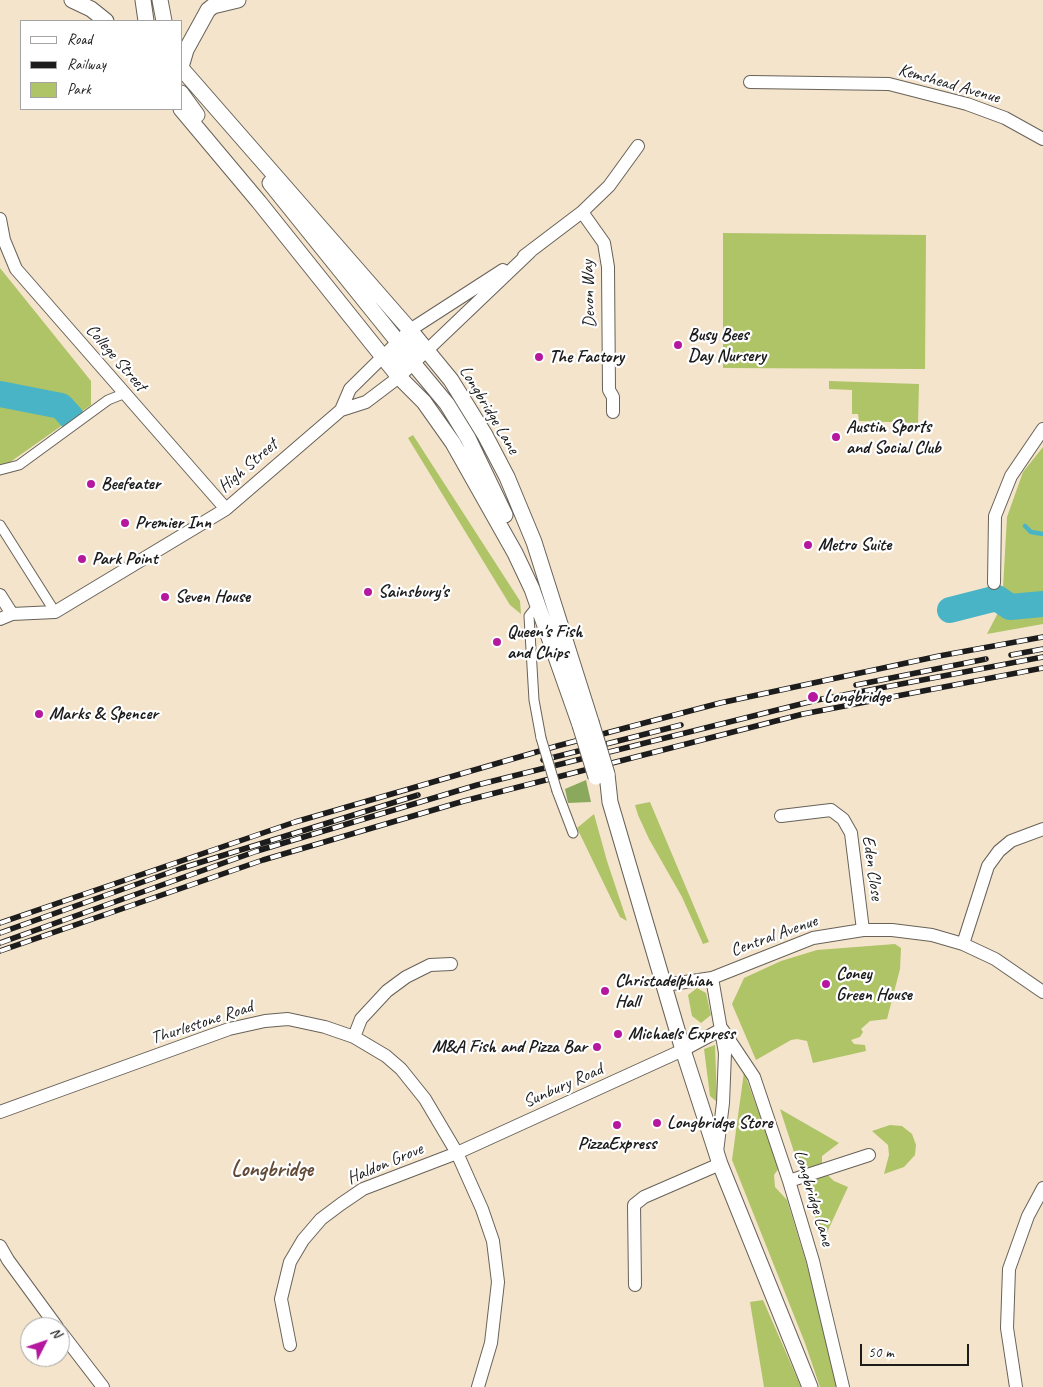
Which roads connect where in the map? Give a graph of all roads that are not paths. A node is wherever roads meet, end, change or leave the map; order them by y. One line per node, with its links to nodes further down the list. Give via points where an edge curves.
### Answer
1 (72, 0): 5 (street)
2 (142, 0): 6 (street)
3 (160, 0): 7 (street)
4 (238, 0): 8 (street, Longbridge Lane, via 208,10)
5 (105, 20)
6 (146, 20)
7 (164, 20)
8 (182, 64)
9 (182, 68): 12 (street, Longbridge Lane)
10 (750, 82): 14 (street, Kemshead Avenue, via 889,84 967,104 1005,118)
11 (182, 94): 16 (street, Longbridge Lane)
12 (214, 105): 20 (street, Longbridge Lane); 21 (street, Longbridge Lane, via 230,134)
13 (181, 110): 16 (street, Longbridge Lane)
14 (1043, 139)
15 (638, 146): 17 (street, via 609,186)
16 (259, 202): 23 (street, Longbridge Lane)
17 (582, 212): 19 (street); 28 (street, Devon Way, via 604,243 608,267 609,390)
18 (0, 219): 26 (street, College Street, via 4,240 16,269)
19 (530, 252): 20 (street); 22 (street)
20 (410, 330): 21 (street, High Street); 22 (street, Longbridge Lane); 24 (street)
21 (398, 342): 23 (street, High Street); 25 (street)
22 (427, 351): 24 (street, High Street); 40 (street, Longbridge Lane, via 456,388 507,477 554,600)
23 (382, 355): 25 (street, Longbridge Lane); 27 (street, High Street, via 350,389)
24 (414, 363): 25 (street, High Street); 34 (street, Longbridge Lane, via 447,404 468,438 521,549)
25 (399, 377): 27 (street, High Street, via 366,402); 34 (street, Longbridge Lane, via 424,402 453,443)
26 (124, 394): 30 (street, via 108,400 19,465); 31 (street, College Street)
27 (341, 410): 31 (street, High Street)
28 (613, 412)
29 (1043, 429): 33 (street, via 1011,476 994,516)
30 (0, 470)
31 (226, 509): 37 (street, High Street)
32 (0, 525): 37 (street)
33 (994, 584)
34 (532, 589): 36 (street, Longbridge Lane)
35 (0, 595): 38 (street)
36 (540, 608): 40 (street, Longbridge Lane); 43 (street, bridge, via 529,616 533,691 541,738)
37 (55, 612): 38 (street, High Street)
38 (12, 614): 39 (street, High Street)
39 (0, 619)
40 (586, 724): 48 (street, Longbridge Lane, bridge)
41 (781, 816): 44 (street, Eden Close, via 831,810 843,819 851,833)
42 (1043, 830): 45 (street, via 1011,841 988,866)
43 (573, 833)
44 (863, 930): 45 (street, Central Avenue, via 932,934); 47 (street, Central Avenue, via 813,938)
45 (963, 944): 49 (street, Central Avenue, via 995,959)
46 (451, 964): 51 (street, via 430,966 406,977 387,991 362,1019)
47 (712, 978): 48 (street); 50 (street, Longbridge Lane)
48 (665, 985): 52 (street, Longbridge Lane)
49 (1043, 992)
50 (722, 1029): 52 (street); 56 (street, Longbridge Lane, via 724,1099); 57 (street, Longbridge Lane, via 754,1077)
51 (354, 1037): 53 (street, Thurlestone Road, via 288,1019 229,1028); 54 (street, Thurlestone Road, via 401,1069 425,1099)
52 (683, 1050): 54 (street, Sunbury Road); 56 (street, Longbridge Lane)
53 (0, 1112)
54 (457, 1153): 63 (street, Haldon Grove, via 363,1189 321,1219 303,1240 285,1278 281,1299); 65 (street, Thurlestone Road, via 493,1242 498,1282 491,1343)
55 (869, 1155): 57 (street)
56 (718, 1158): 60 (street, via 634,1205); 66 (street, Longbridge Lane)
57 (789, 1181): 67 (street, Longbridge Lane, via 813,1261)
58 (1043, 1188): 68 (street, via 1028,1216 1009,1269 1007,1328)
59 (0, 1246): 61 (street)
60 (635, 1285)
61 (50, 1317)
62 (70, 1344): 64 (street)
63 (290, 1345)
64 (103, 1387)
65 (478, 1387)
66 (810, 1387)
67 (843, 1387)
68 (1016, 1387)

